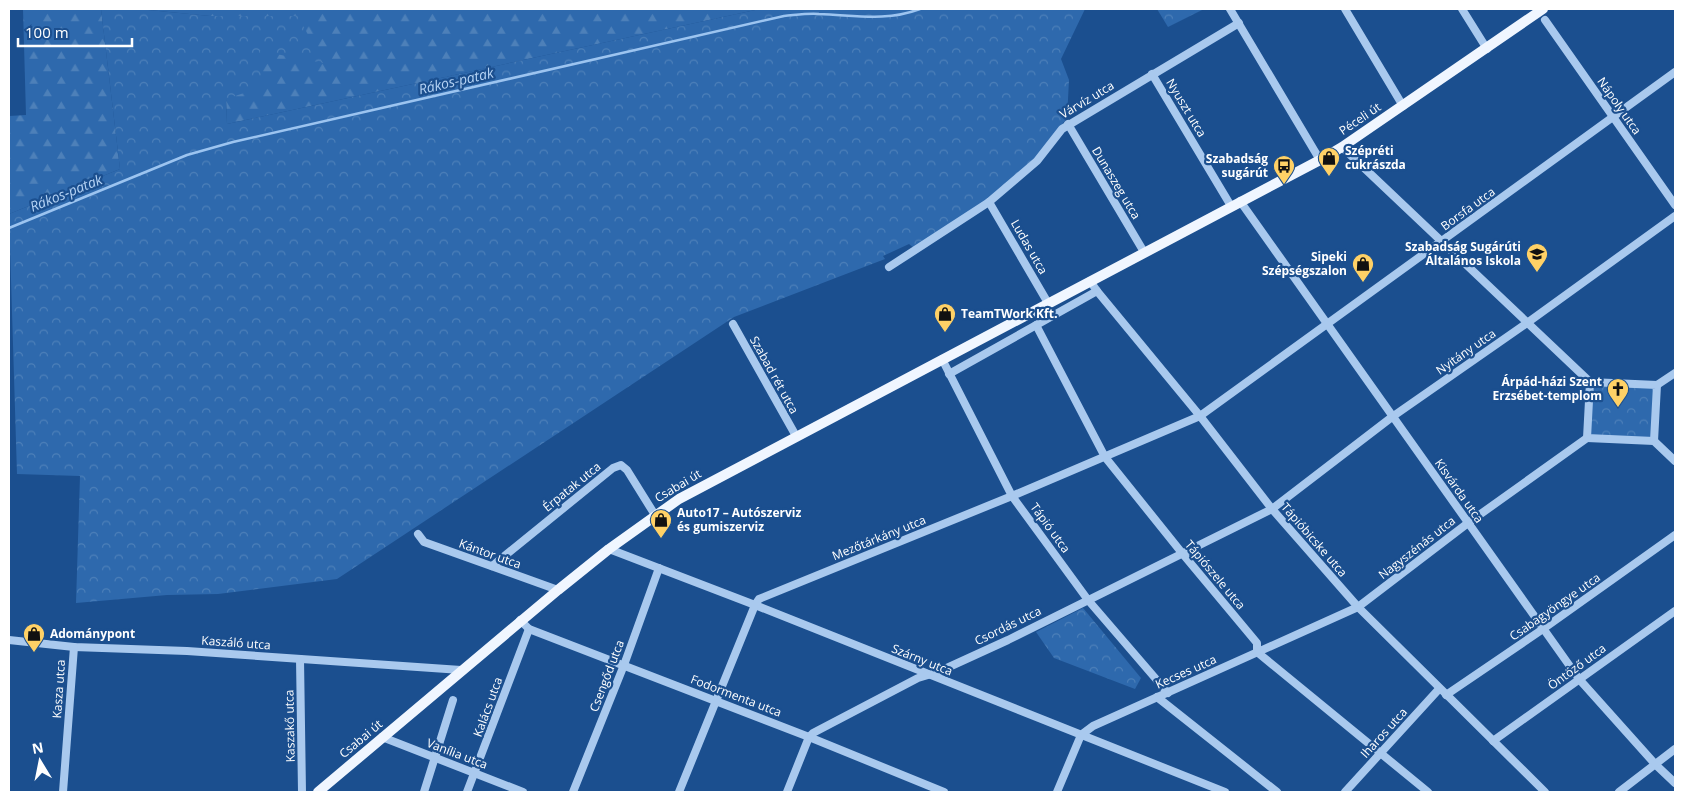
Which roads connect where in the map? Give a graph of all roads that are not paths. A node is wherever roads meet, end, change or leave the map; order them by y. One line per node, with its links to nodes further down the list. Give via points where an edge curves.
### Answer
1 (1230, 9): 6 (street)
2 (1345, 9): 10 (street)
3 (1462, 9): 7 (street)
4 (1543, 9): 7 (main road, Péceli út)
5 (1545, 20): 11 (street, Nápoly utca)
6 (1239, 23): 9 (street, Várvíz utca); 14 (street)
7 (1487, 49): 10 (main road, Péceli út)
8 (1675, 72): 11 (street, Borsfa utca)
9 (1152, 74): 12 (street, Várvíz utca); 16 (street, Nyuszt utca)
10 (1403, 106): 13 (main road, Péceli út)
11 (1613, 117): 17 (street, Nápoly utca); 19 (street, Borsfa utca)
12 (1068, 124): 15 (street, Várvíz utca, via 1037,161); 20 (street, Dunaszeg utca)
13 (1342, 147): 14 (main road, Péceli út); 19 (street)
14 (1320, 160): 16 (main road, Péceli út)
15 (989, 202): 21 (street, Várvíz utca); 24 (street, Ludas utca)
16 (1236, 204): 20 (main road, Péceli út); 27 (street, Kisvárda utca)
17 (1675, 205)
18 (1675, 216): 25 (street, Nyitány utca)
19 (1441, 242): 25 (street); 27 (street, Borsfa utca)
20 (1144, 252): 22 (main road, Péceli út)
21 (889, 267)
22 (1090, 281): 23 (street, Tápióbicske utca); 24 (main road, Péceli út)
23 (1096, 291): 28 (street); 34 (street, Tápióbicske utca)
24 (1048, 303): 29 (main road, Csabai út)
25 (1527, 323): 32 (street); 35 (street, Nyitány utca)
26 (733, 324): 36 (street, Szabad rét utca)
27 (1327, 324): 34 (street, Borsfa utca); 35 (street, Kisvárda utca)
28 (1036, 326): 31 (street); 39 (street, Tápiószele utca)
29 (942, 359): 31 (street, Tápió utca); 36 (main road, Csabai út)
30 (1675, 373): 33 (street)
31 (949, 374): 41 (street, Tápió utca)
32 (1590, 382): 33 (street); 37 (street)
33 (1657, 385): 38 (street)
34 (1200, 416): 39 (street, Mezőtárkány utca); 42 (street, Tápióbicske utca)
35 (1392, 416): 42 (street, Nyitány utca); 44 (street, Kisvárda utca)
36 (796, 436): 43 (main road, Csabai út, via 704,484)
37 (1587, 438): 38 (street); 44 (street, Nagyszénás utca)
38 (1654, 441): 40 (street)
39 (1105, 457): 41 (street, Mezőtárkány utca); 48 (street, Tápiószele utca)
40 (1675, 461)
41 (1012, 496): 52 (street, Tápió utca); 53 (street, Mezőtárkány utca, via 759,599)
42 (1272, 509): 48 (street, Csordás utca); 54 (street, Tápióbicske utca)
43 (655, 515): 47 (main road, Csabai út); 49 (street, Érpatak utca, via 622,465 613,468)
44 (1468, 523): 54 (street, Nagyszénás utca); 58 (street, Kisvárda utca)
45 (418, 534): 49 (street, Kántor utca, via 424,542)
46 (1675, 535): 58 (street, Csabagyöngye utca)
47 (609, 549): 50 (street, Szárny utca); 51 (main road, Csabai út)
48 (1182, 553): 52 (street, Csordás utca); 61 (street, Tápiószele utca, via 1257,643)
49 (492, 566): 51 (street, Kántor utca)
50 (659, 568): 53 (street, Szárny utca); 63 (street, Csengőd utca)
51 (558, 590): 56 (main road, Csabai út)
52 (1088, 600): 65 (street, Csordás utca); 68 (street, Tápió utca)
53 (755, 605): 65 (street, Szárny utca); 72 (street)
54 (1358, 607): 61 (street, Kecses utca); 67 (street, Tápióbicske utca)
55 (1675, 611): 66 (street, Öntöző utca)
56 (520, 620): 57 (street, Fodormenta utca); 64 (main road, Csabai út)
57 (529, 629): 63 (street, Fodormenta utca); 81 (street, Kalács utca)
58 (1543, 629): 66 (street, Kisvárda utca); 69 (street, Csabagyöngye utca)
59 (9, 640): 60 (street, Kaszáló utca)
60 (74, 647): 62 (street, Kaszáló utca); 84 (street, Kasza utca)
61 (1257, 652): 68 (street, Kecses utca); 78 (street, Tápiószele utca)
62 (300, 659): 64 (street, Kaszáló utca); 85 (street, Kaszakő utca)
63 (624, 665): 72 (street, Fodormenta utca); 90 (street, Csengőd utca)
64 (461, 670): 75 (main road, Csabai út)
65 (930, 675): 73 (street, Szárny utca); 74 (street, Csordás utca, via 918,678)
66 (1579, 679): 76 (street, Öntöző utca); 80 (street, Kisvárda utca)
67 (1439, 688): 69 (street, Tápióbicske utca); 78 (street, Iharos utca)
68 (1168, 693): 70 (street, Kecses utca)
69 (1446, 695): 76 (street, Tápióbicske utca)
70 (1157, 697): 73 (street, Kecses utca, via 1093,726); 96 (street)
71 (453, 700): 79 (street)
72 (716, 700): 74 (street, Fodormenta utca); 91 (street)
73 (1081, 735): 94 (street); 95 (street, Szárny utca)
74 (809, 737): 92 (street); 93 (street, Fodormenta utca)
75 (382, 738): 79 (street, Vanília utca); 86 (main road, Csabai út)
76 (1493, 741): 83 (street, Tápióbicske utca)
77 (1675, 750): 80 (street)
78 (1381, 754): 97 (street, Iharos utca); 98 (street, Tápiószele utca)
79 (436, 758): 81 (street, Vanília utca); 87 (street)
80 (1655, 764): 82 (street, Kisvárda utca); 101 (street)
81 (476, 773): 88 (street, Kalács utca); 89 (street, Vanília utca)
82 (1675, 783)
83 (1536, 785): 99 (street); 100 (street, Tápióbicske utca)
84 (63, 792)
85 (302, 792)
86 (318, 792)
87 (424, 792)
88 (467, 792)
89 (524, 792)
90 (573, 792)
91 (679, 792)
92 (787, 792)
93 (944, 792)
94 (1057, 792)
95 (1225, 792)
96 (1277, 792)
97 (1345, 792)
98 (1428, 792)
99 (1531, 792)
100 (1545, 792)
101 (1619, 792)

